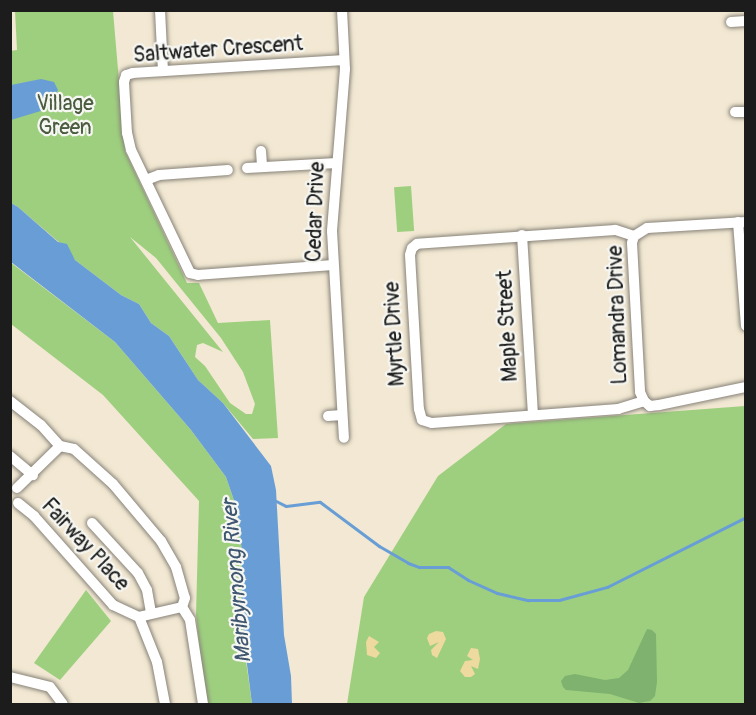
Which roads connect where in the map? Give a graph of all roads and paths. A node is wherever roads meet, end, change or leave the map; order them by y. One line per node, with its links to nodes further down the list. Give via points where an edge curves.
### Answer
1 (160, 10): 6 (street)
2 (342, 10): 5 (street, Cedar Drive)
3 (746, 21): 4 (street)
4 (731, 22)
5 (344, 60): 6 (street, Saltwater Crescent); 8 (street, Cedar Drive)
6 (163, 71): 12 (street, Saltwater Crescent, via 126,75 124,82 127,133)
7 (261, 151): 9 (street)
8 (337, 163): 9 (street); 16 (street, Cedar Drive)
9 (262, 167): 10 (street)
10 (247, 168)
11 (228, 170): 12 (street, via 159,175)
12 (146, 180): 16 (street, Saltwater Crescent, via 190,273)
13 (742, 222): 15 (street, Lomandra Drive, via 647,228); 17 (street)
14 (522, 235): 15 (street, Myrtle Drive, via 615,230); 22 (street, Maple Street); 22 (street, Myrtle Drive, via 424,242 412,248 419,409 422,420 432,423)
15 (633, 236): 19 (street, Lomandra Drive, via 640,392)
16 (333, 265): 21 (street, Cedar Drive)
17 (746, 326)
18 (746, 387): 19 (street, Lomandra Drive, via 658,405 650,406)
19 (644, 401): 22 (street, Myrtle Drive, via 618,408)
20 (12, 406): 25 (street, via 50,432)
21 (342, 415): 23 (street); 24 (street, Cedar Drive)
22 (533, 415)
23 (328, 416)
24 (344, 438)
25 (60, 446): 27 (street); 31 (street, via 74,449 94,465 154,532 176,567 185,598)
26 (10, 456): 27 (street)
27 (33, 475): 28 (street)
28 (14, 487): 29 (street, via 21,495)
29 (14, 504): 33 (street, Fairway Place, via 34,516 113,605)
30 (92, 523): 32 (street, via 138,573 147,590)
31 (182, 607): 32 (street); 37 (street, via 190,620)
32 (151, 613): 33 (street)
33 (139, 617): 36 (street, Fairway Place, via 157,662)
34 (10, 677): 35 (street, via 50,687)
35 (63, 705)
36 (165, 705)
37 (203, 705)

